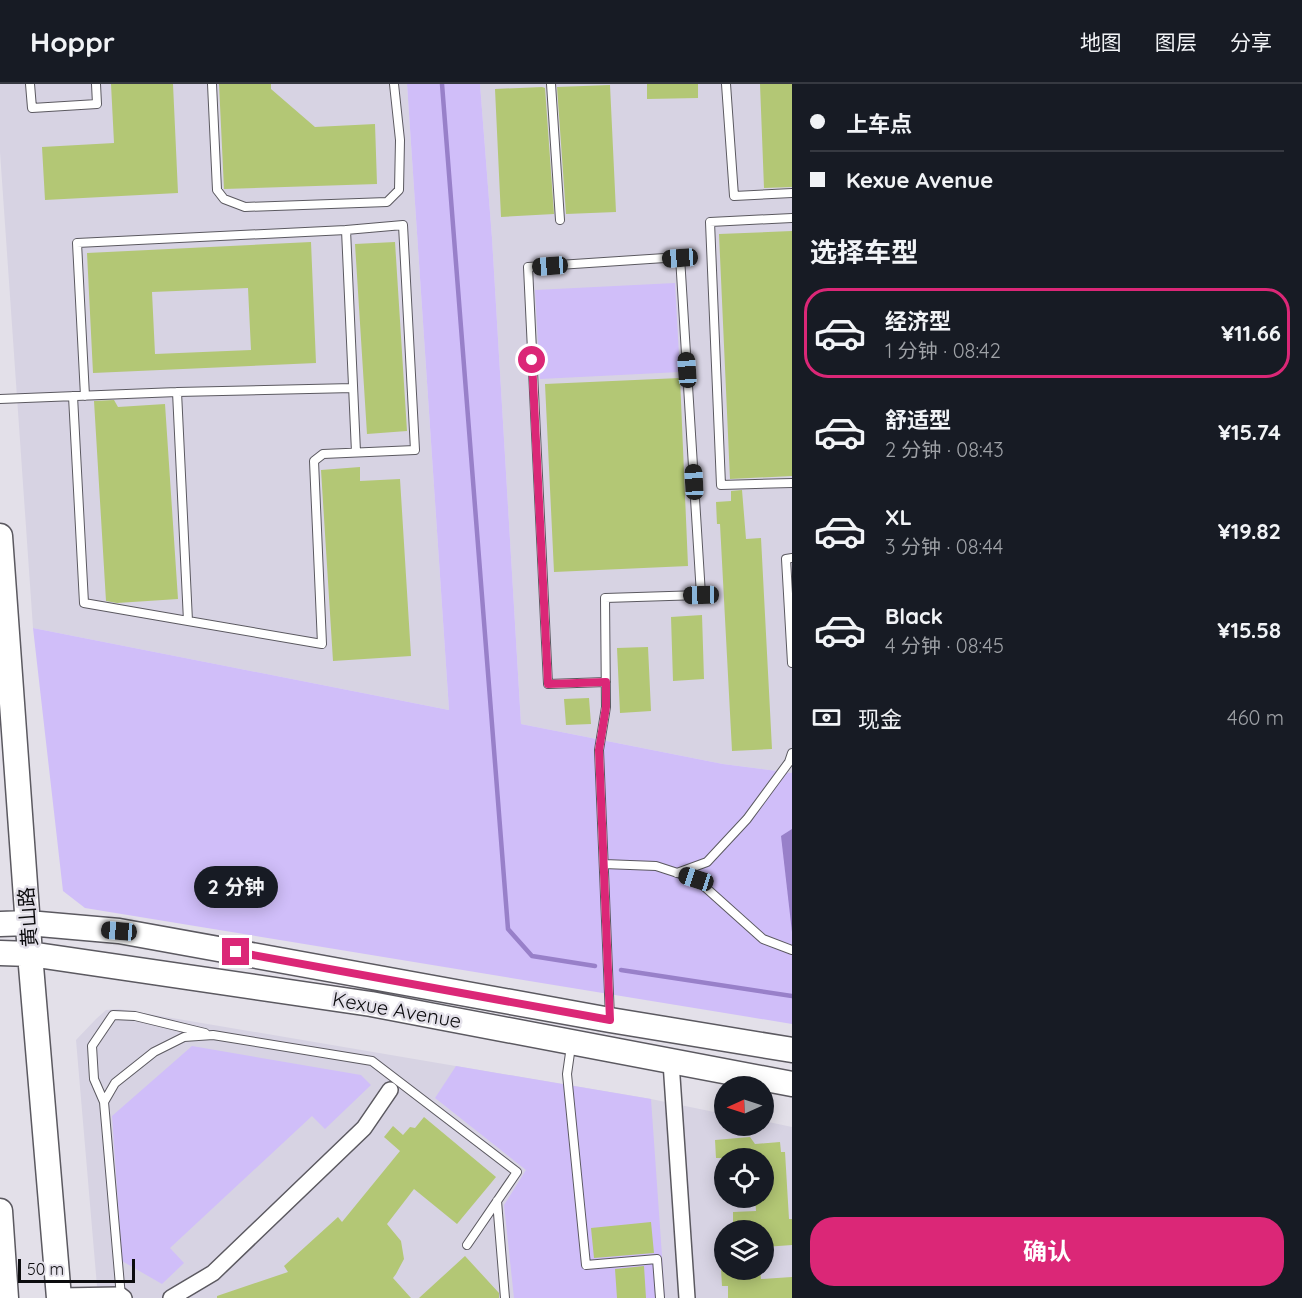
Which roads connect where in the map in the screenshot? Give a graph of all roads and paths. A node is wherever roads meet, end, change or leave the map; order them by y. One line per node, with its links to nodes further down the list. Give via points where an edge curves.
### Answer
1 (30, 84): 2 (lane, via 32,108 97,104)
2 (96, 84)
3 (212, 84): 4 (lane, via 217,190 224,199 245,207 387,202 399,190 400,140)
4 (394, 84)
5 (551, 84): 9 (lane)
6 (726, 84): 7 (lane, via 734,196)
7 (792, 193)
8 (792, 218): 17 (lane, via 710,222 721,485)
9 (560, 220)
10 (346, 230): 11 (lane); 14 (lane, via 77,243); 16 (lane, via 404,225 415,450)
11 (353, 388): 12 (lane); 16 (lane)
12 (177, 392): 14 (lane); 20 (lane)
13 (73, 396): 14 (lane); 15 (lane); 20 (lane, via 84,603)
14 (85, 396)
15 (0, 399)
16 (356, 452): 20 (lane, via 323,454 314,461 322,644)
17 (792, 483)
18 (0, 536): 26 (main road, 黄山路)
19 (792, 558): 21 (lane, via 786,559)
20 (188, 621)
21 (792, 663)
22 (606, 682): 22 (lane, via 605,597 701,595 680,258 528,267 548,684); 24 (lane, via 599,750)
23 (792, 753): 25 (lane, via 747,819 707,862)
24 (604, 864): 25 (lane, via 656,866); 31 (lane)
25 (677, 873): 28 (lane, via 696,879 763,939)
26 (28, 923): 27 (main road, Kexue Avenue); 30 (main road, 黄山路); 31 (main road, Kexue Avenue, via 119,931)
27 (0, 924)
28 (792, 950)
29 (0, 953): 30 (main road, Kexue Avenue)
30 (30, 954): 33 (main road, Kexue Avenue, via 371,1004); 42 (main road, 黄山路)
31 (610, 1020): 34 (main road, Kexue Avenue)
32 (213, 1035): 38 (lane, via 184,1037 154,1052 115,1083); 38 (lane, via 135,1016 113,1015 92,1046 94,1079); 39 (lane, via 372,1061 517,1172)
33 (571, 1042): 35 (main road, Kexue Avenue); 47 (lane, via 567,1074 586,1265 657,1258)
34 (792, 1050)
35 (671, 1062): 36 (main road, Kexue Avenue); 48 (street)
36 (792, 1084)
37 (390, 1090): 45 (street, via 364,1128 213,1273)
38 (104, 1102): 43 (lane)
39 (497, 1201): 41 (lane); 46 (lane)
40 (0, 1211): 44 (main road)
41 (466, 1245)
42 (59, 1297): 43 (street)
43 (122, 1297)
44 (6, 1298)
45 (171, 1298)
46 (505, 1298)
47 (660, 1298)
48 (687, 1298)

